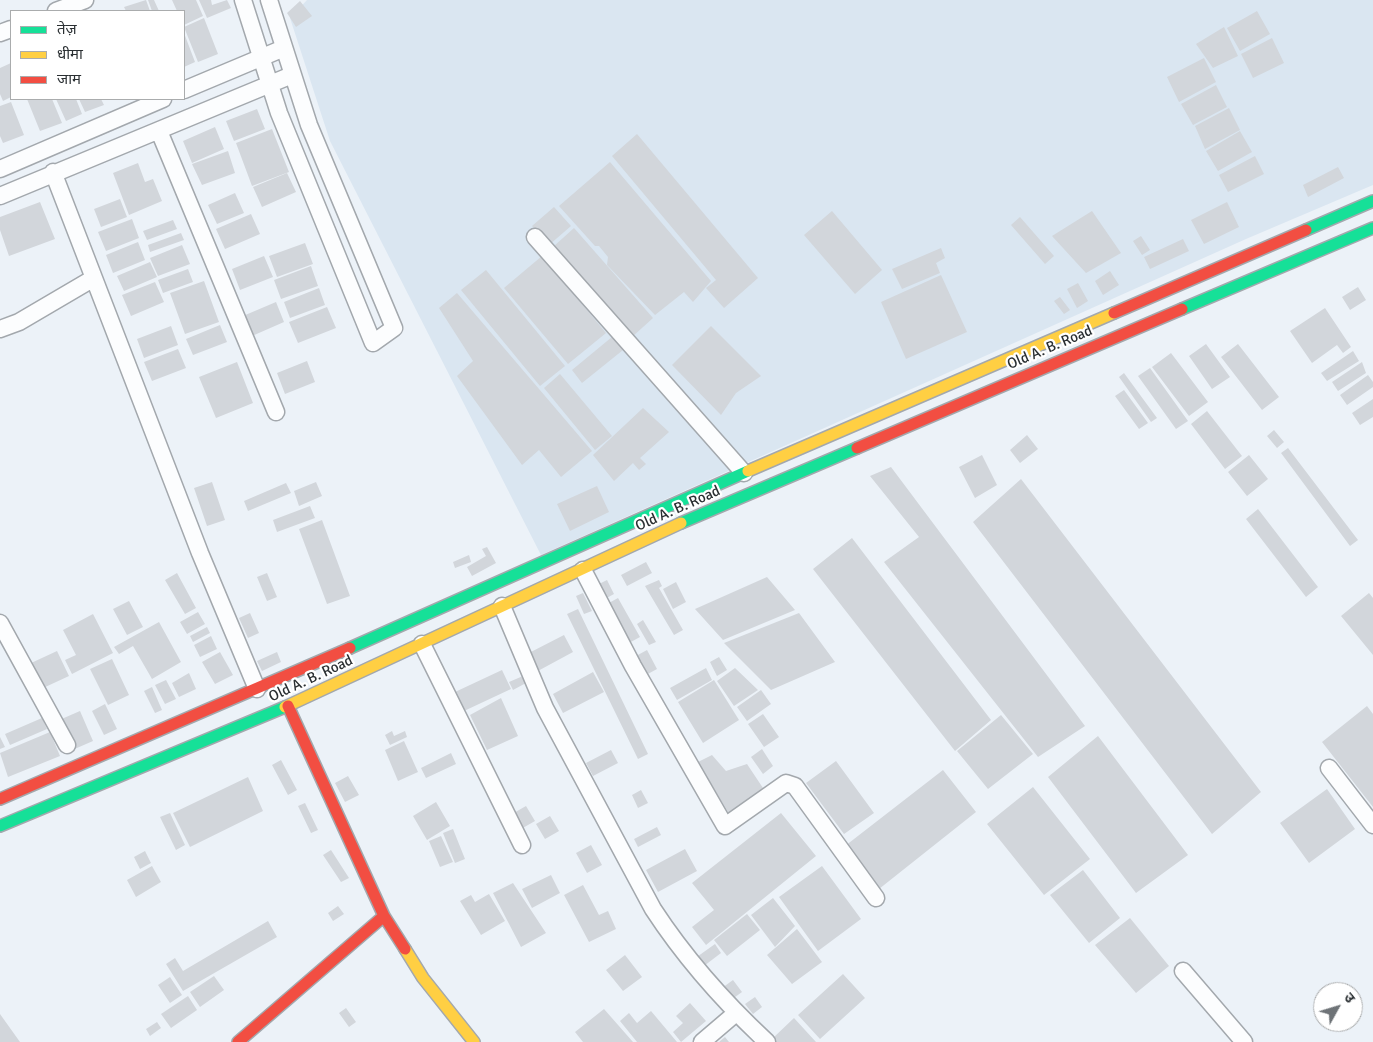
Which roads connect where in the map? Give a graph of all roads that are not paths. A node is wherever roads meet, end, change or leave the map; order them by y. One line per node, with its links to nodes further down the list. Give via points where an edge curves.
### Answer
1 (85, 0): 4 (street)
2 (243, 0): 6 (street)
3 (269, 0): 5 (street)
4 (59, 10)
5 (284, 48): 6 (street); 7 (street)
6 (260, 56): 8 (street); 9 (street)
7 (292, 74): 8 (street); 8 (street, via 309,125 394,328 373,343)
8 (269, 83): 11 (street)
9 (185, 90)
10 (161, 100): 12 (street)
11 (159, 130): 13 (street); 20 (street)
12 (0, 169)
13 (53, 172): 14 (street); 18 (street)
14 (0, 196)
15 (1373, 201): 21 (main road, Old A. B. Road)
16 (1373, 228): 22 (main road, Old A. B. Road, via 667,529)
17 (535, 237): 21 (street)
18 (94, 278): 19 (street, via 20,322); 26 (street, via 200,553)
19 (0, 329)
20 (276, 412)
21 (744, 473): 26 (main road, Old A. B. Road)
22 (583, 570): 23 (main road, Old A. B. Road); 34 (street, via 633,666 725,826 786,783 795,786)
23 (502, 606): 25 (main road, Old A. B. Road); 37 (street, via 545,708 653,909 672,938)
24 (0, 622): 28 (street)
25 (422, 644): 27 (main road, Old A. B. Road); 33 (street)
26 (258, 689): 30 (main road, Old A. B. Road)
27 (288, 706): 32 (main road, Old A. B. Road); 35 (main road)
28 (67, 745)
29 (1328, 768): 31 (street)
30 (0, 799)
31 (1373, 825)
32 (0, 826)
33 (522, 845)
34 (876, 898)
35 (384, 916): 38 (main road); 39 (main road, via 423,978)
36 (1183, 971): 42 (street)
37 (736, 1012): 40 (street); 41 (street)
38 (238, 1042)
39 (474, 1042)
40 (702, 1042)
41 (767, 1042)
42 (1244, 1042)

